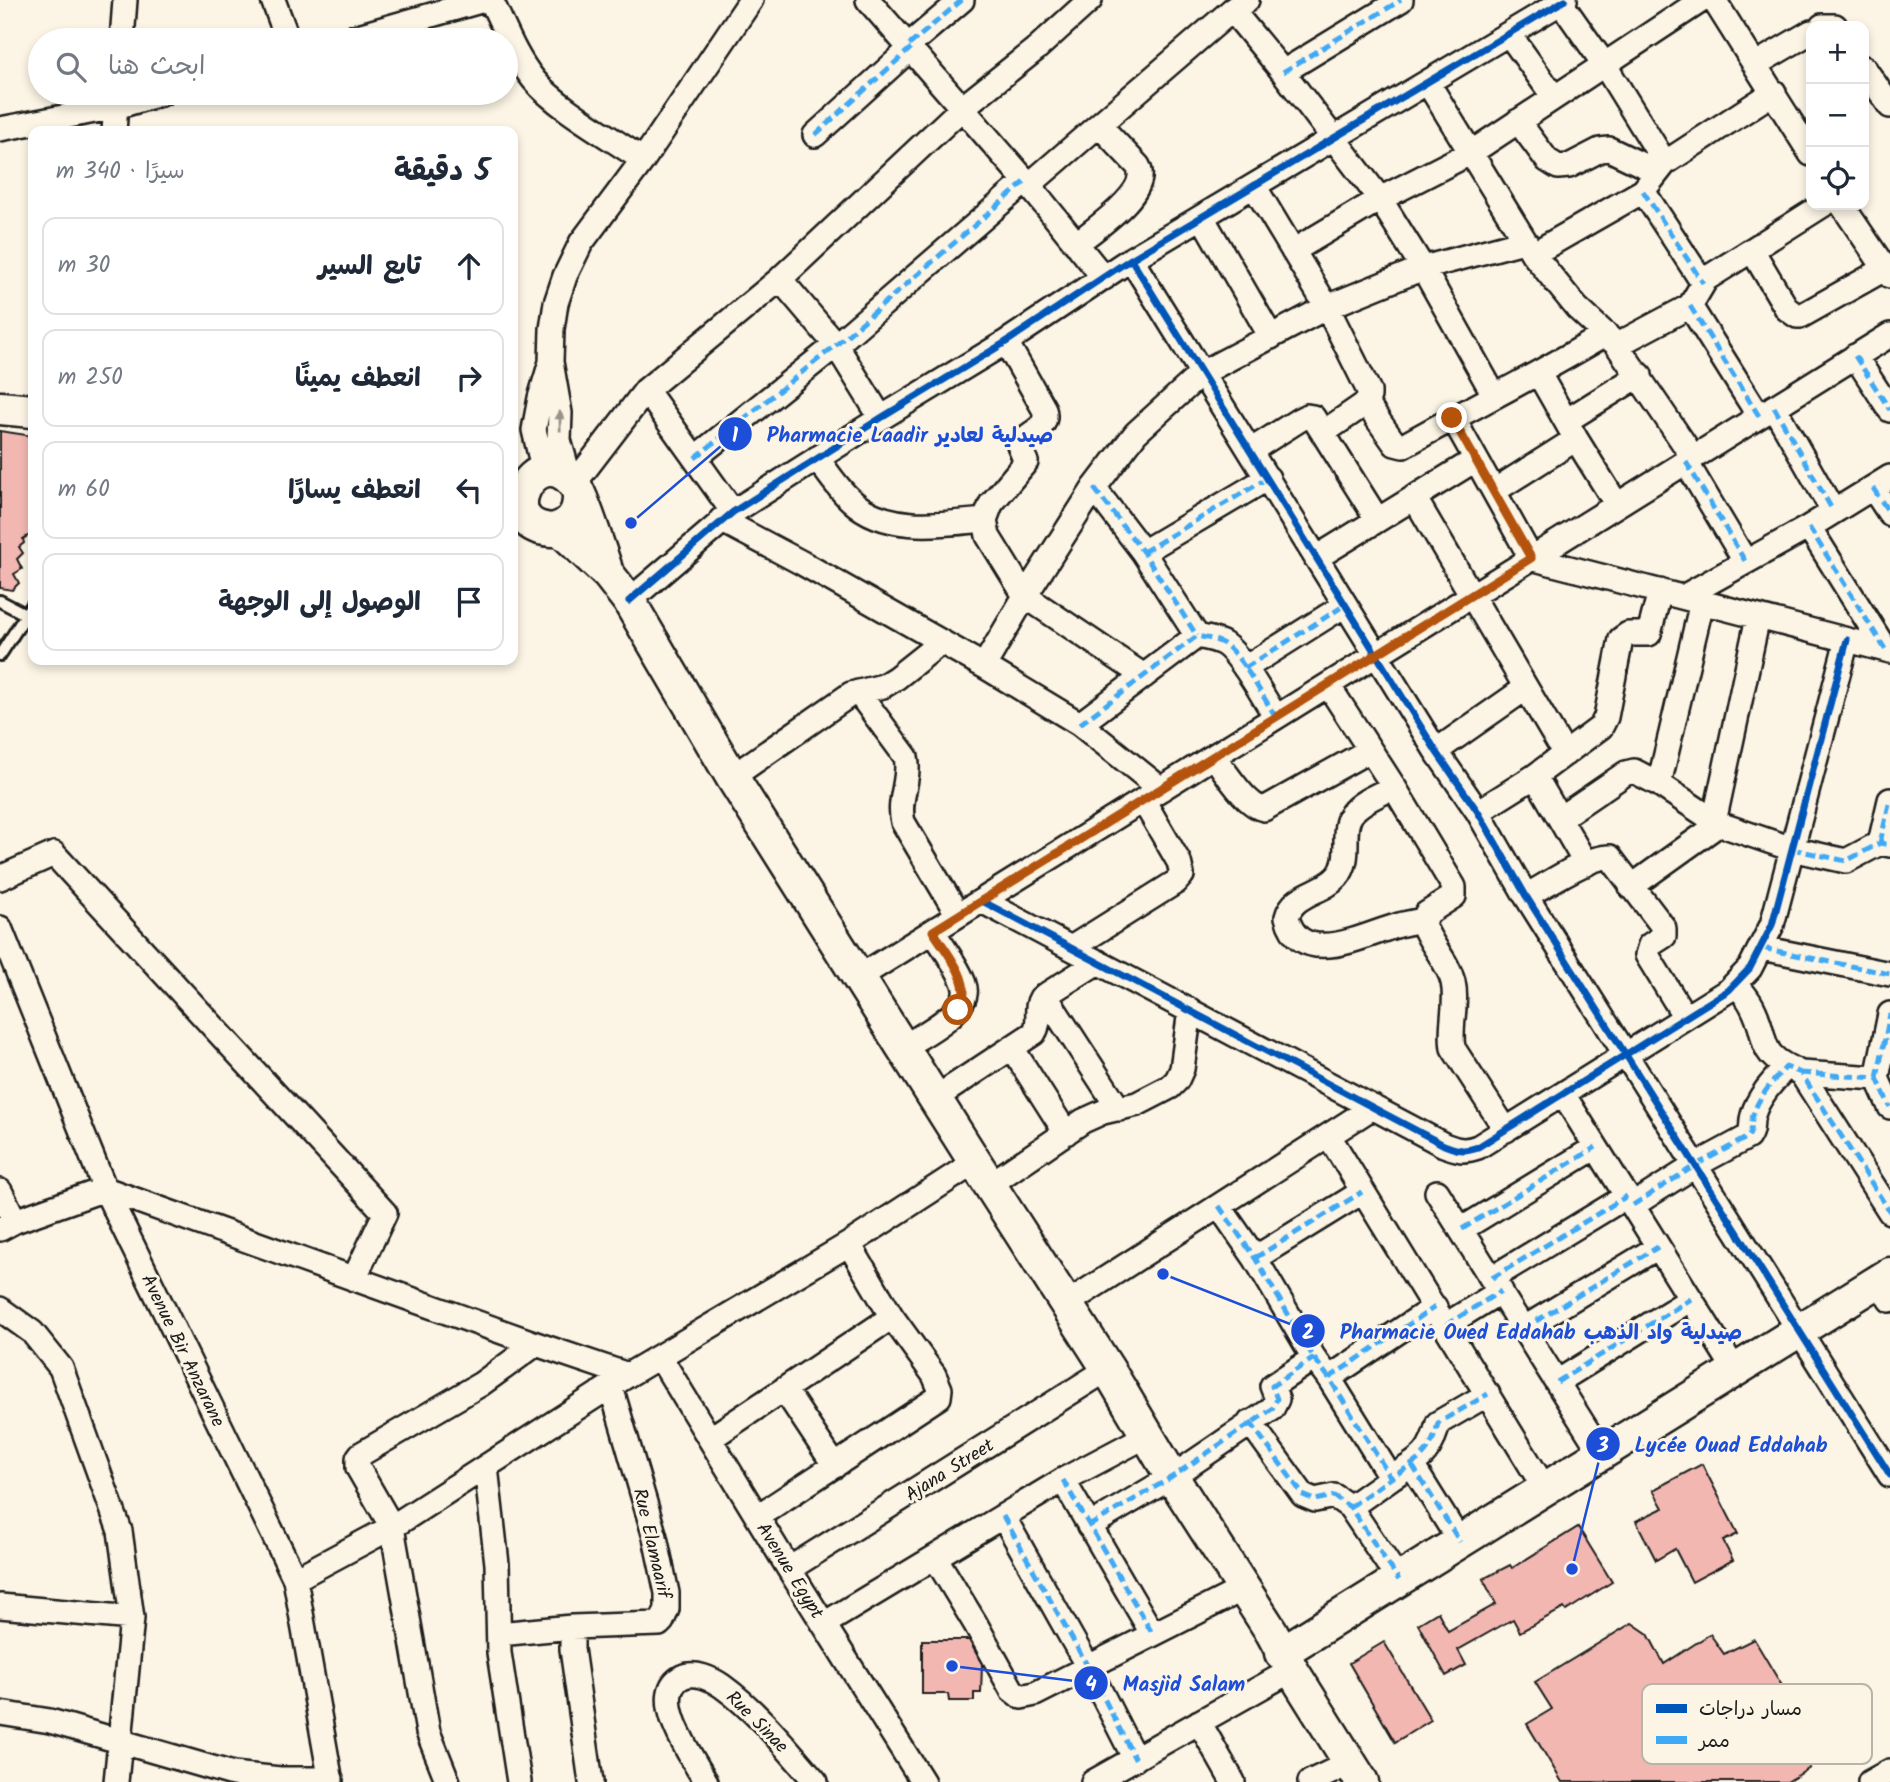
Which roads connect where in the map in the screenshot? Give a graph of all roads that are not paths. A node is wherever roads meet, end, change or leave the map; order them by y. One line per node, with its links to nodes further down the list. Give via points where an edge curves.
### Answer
1 (125, 0): 13 (street)
2 (273, 0): 14 (street)
3 (484, 0): 15 (street)
4 (491, 0): 16 (street)
5 (751, 0): 40 (street)
6 (868, 0): 19 (street)
7 (962, 0): 19 (street)
8 (1401, 0): 23 (street)
9 (1088, 1): 31 (street)
10 (1561, 1): 17 (street); 21 (street)
11 (1717, 3): 21 (street); 22 (street)
12 (1239, 5): 23 (street); 33 (street)
13 (123, 28)
14 (284, 28)
15 (386, 28)
16 (505, 28)
17 (1509, 34): 25 (street); 27 (street)
18 (1806, 35): 22 (street)
19 (910, 47): 31 (street); 36 (street)
20 (518, 54): 40 (street, via 549,95)
21 (1604, 64): 27 (street); 41 (street)
22 (1756, 64): 26 (street)
23 (1283, 72): 37 (street)
24 (1869, 75): 30 (street)
25 (1428, 83): 37 (street); 39 (street)
26 (1773, 92): 38 (street); 41 (street)
27 (1554, 97): 32 (street)
28 (96, 105): 35 (street)
29 (116, 105): 34 (street)
30 (1890, 106)
31 (962, 108): 42 (street); 57 (street)
32 (1518, 121): 39 (street); 41 (street, via 1555,166 1564,168 1609,149)
33 (1099, 125): 42 (street); 49 (street, via 1138,166 1141,181 1132,196)
34 (114, 126)
35 (0, 129)
36 (815, 135)
37 (1333, 137): 43 (street); 45 (street)
38 (1807, 147)
39 (1472, 152): 45 (street); 50 (street)
40 (643, 160): 88 (street, via 581,243 556,303 551,362 561,413 559,440)
41 (1661, 168): 44 (street)
42 (1027, 183): 49 (street); 65 (street)
43 (1254, 186): 48 (street); 52 (street)
44 (1643, 191): 50 (street); 58 (street)
45 (1380, 199): 52 (street); 54 (street)
46 (1815, 210): 51 (street)
47 (1846, 210): 55 (street)
48 (1202, 217): 53 (street); 62 (street)
49 (1076, 244): 56 (street)
50 (1529, 247): 54 (street); 63 (street, via 1577,308)
51 (1752, 250): 55 (street, via 1787,309 1797,316); 58 (street)
52 (1293, 251): 60 (street)
53 (1131, 260): 56 (street); 67 (street)
54 (1423, 268): 60 (street); 71 (street)
55 (1888, 270)
56 (1104, 278): 64 (street)
57 (780, 279): 65 (street); 70 (street)
58 (1703, 283): 59 (street)
59 (1690, 306): 63 (street); 76 (street)
60 (1326, 307): 62 (street); 72 (street, via 1366,385)
61 (1890, 335): 66 (street)
62 (1270, 337): 67 (street)
63 (1612, 339): 68 (street); 69 (street)
64 (1006, 342): 77 (street); 97 (street, via 1046,419 1021,443 1025,465 1000,491)
65 (836, 345): 77 (street); 82 (street)
66 (1856, 356): 74 (street); 76 (street)
67 (1202, 373): 81 (street); 89 (street, via 1136,433)
68 (1539, 374): 71 (street); 79 (street)
69 (1640, 375): 79 (street); 84 (street)
70 (646, 390): 82 (street); 88 (street)
71 (1494, 395): 78 (street)
72 (1366, 403): 78 (street, via 1398,446); 80 (street)
73 (0, 408): 75 (main road)
74 (1890, 410)
75 (28, 411)
76 (1767, 412): 84 (street); 93 (street)
77 (881, 418): 83 (street)
78 (1452, 418): 85 (street)
79 (1571, 430): 90 (street); 92 (street)
80 (1324, 432): 81 (street, via 1307,416); 96 (street)
81 (1250, 451): 86 (street)
82 (695, 458): 95 (street)
83 (817, 458): 95 (street); 97 (street, via 854,503 880,517 923,524)
84 (1690, 459): 92 (street); 103 (street)
85 (1475, 460): 90 (street); 91 (street)
86 (1268, 478): 100 (street); 101 (street)
87 (1882, 482): 93 (street); 94 (street)
88 (543, 485): 99 (main road, via 574,516); 99 (main road, via 524,514 545,529); 104 (main road)
89 (1094, 488): 100 (street); 107 (street)
90 (1494, 491): 102 (street)
91 (1414, 497): 96 (street); 106 (street)
92 (1617, 505): 102 (street)
93 (1833, 511): 98 (street)
94 (1890, 514)
95 (727, 516): 110 (street); 116 (street)
96 (1377, 519): 101 (street)
97 (985, 520): 107 (street, via 988,536)
98 (1809, 527): 103 (street); 117 (street)
99 (559, 528): 104 (main road)
100 (1143, 552): 114 (street)
101 (1316, 558): 111 (street)
102 (1531, 558): 105 (street); 106 (street)
103 (1745, 561): 108 (street)
104 (608, 573): 110 (main road)
105 (1660, 591): 108 (street); 130 (street, via 1649,634 1628,634 1621,639 1604,723)
106 (1473, 594): 118 (street); 124 (street)
107 (1025, 596): 120 (street); 122 (street)
108 (1693, 600): 113 (street); 134 (street)
109 (0, 601): 112 (lane)
110 (629, 601): 133 (main road)
111 (1345, 605): 118 (street); 121 (street)
112 (27, 615): 119 (lane)
113 (1758, 617): 115 (street); 140 (street)
114 (1197, 636): 121 (street, via 1227,645); 122 (street)
115 (1847, 640): 117 (street); 142 (street)
116 (940, 643): 120 (street); 125 (street, via 890,682)
117 (1887, 650)
118 (1377, 654): 123 (street); 129 (street)
119 (0, 655)
120 (984, 666): 127 (street)
121 (1245, 668): 126 (street)
122 (1144, 676): 127 (street)
123 (1328, 685): 126 (street); 128 (street)
124 (1526, 688): 129 (street); 130 (street)
125 (858, 692): 133 (street); 148 (street, via 906,757 903,822)
126 (1276, 717): 131 (street)
127 (1080, 724): 136 (street)
128 (1370, 750): 131 (street, via 1264,809 1247,799); 135 (street)
129 (1436, 751): 138 (street)
130 (1565, 754): 132 (street)
131 (1214, 756): 136 (street)
132 (1535, 776): 138 (street); 139 (street)
133 (732, 777): 156 (main road)
134 (1659, 784): 139 (street, via 1630,771); 140 (street)
135 (1394, 787): 149 (street, via 1455,891); 149 (street, via 1353,812 1339,875 1293,904 1287,917 1304,940 1335,946)
136 (1152, 794): 147 (street); 152 (street, via 1182,875)
137 (1890, 800): 141 (street)
138 (1478, 812): 146 (street)
139 (1560, 818): 143 (street)
140 (1716, 823): 142 (street); 145 (street)
141 (1885, 844): 142 (street, via 1846,861)
142 (1792, 849): 153 (street)
143 (1586, 864): 145 (street, via 1610,857); 146 (street)
144 (0, 878): 190 (street, via 54,854 385,1213)
145 (1631, 887): 161 (street, via 1664,928 1664,936 1650,945 1647,955)
146 (1526, 896): 164 (street)
147 (982, 901): 148 (street); 152 (street)
148 (958, 915): 151 (street)
149 (1423, 920): 172 (street, via 1454,986 1453,1048)
150 (0, 928): 178 (street, Avenue Bir Anzarane)
151 (933, 931): 156 (street); 162 (street, via 964,984 964,1001 958,1010)
152 (1071, 948): 154 (street)
153 (1762, 948): 155 (street); 157 (street)
154 (1097, 962): 158 (street); 159 (street)
155 (1890, 974)
156 (859, 977): 162 (main road)
157 (1736, 984): 161 (street); 165 (street, via 1752,1006 1768,1051)
158 (1045, 995): 163 (street, via 1038,1004 1036,1030); 171 (street)
159 (1191, 1010): 169 (street); 171 (street, via 1177,1080 1152,1097)
160 (1890, 1014): 166 (street)
161 (1685, 1017): 164 (street)
162 (902, 1048): 168 (main road)
163 (1012, 1048): 168 (street); 173 (street)
164 (1625, 1055): 167 (street); 176 (street)
165 (1794, 1070): 166 (street); 176 (street, via 1767,1089 1754,1112 1748,1137); 184 (street)
166 (1877, 1078): 170 (street)
167 (1563, 1094): 172 (street); 175 (street)
168 (934, 1099): 177 (main road)
169 (1373, 1107): 172 (street, via 1457,1150 1478,1147); 174 (street)
170 (1890, 1107)
171 (1119, 1109): 173 (street, via 1093,1116)
172 (1506, 1130)
173 (1066, 1133): 177 (street)
174 (1329, 1136): 180 (street); 183 (street)
175 (1596, 1147): 182 (street); 186 (street)
176 (1696, 1166): 182 (street); 199 (street)
177 (982, 1174): 187 (street); 194 (main road)
178 (105, 1189): 185 (street); 190 (street); 230 (street, Avenue Bir Anzarane)
179 (0, 1191): 185 (street)
180 (1362, 1192): 189 (street); 196 (street)
181 (1437, 1192): 186 (street)
182 (1630, 1201): 188 (street); 191 (street)
183 (1219, 1206): 189 (street); 194 (street)
184 (1890, 1212)
185 (8, 1225)
186 (1462, 1229): 191 (street)
187 (849, 1244): 197 (street); 201 (street)
188 (1658, 1247): 193 (street); 198 (street)
189 (1255, 1258): 202 (street)
190 (354, 1279): 200 (street)
191 (1497, 1284): 196 (street); 198 (street)
192 (1886, 1285): 199 (main road)
193 (1691, 1299): 204 (street); 207 (street)
194 (1066, 1304): 203 (main road)
195 (0, 1309): 234 (street, via 32,1332 61,1367 120,1531)
196 (1440, 1316): 205 (street); 209 (street)
197 (892, 1317): 208 (street); 216 (street, via 934,1375 939,1397)
198 (1523, 1329): 207 (street)
199 (1798, 1331): 204 (main road); 214 (street)
200 (536, 1344): 206 (street); 226 (street, via 472,1390 361,1454 358,1468)
201 (660, 1357): 206 (street); 212 (street, Avenue Egypt)
202 (1314, 1358): 205 (street); 210 (street, via 1272,1386 1275,1406)
203 (1108, 1368): 211 (main road); 229 (street, Ajana Street)
204 (1735, 1370): 213 (main road)
205 (1329, 1378): 219 (street)
206 (619, 1381): 217 (street); 236 (street, Rue Elamaarif, via 667,1609 662,1621 652,1625)
207 (1556, 1382): 213 (street)
208 (784, 1389): 212 (street); 216 (street)
209 (1488, 1394): 215 (street, via 1438,1423 1431,1446); 221 (street)
210 (1250, 1422): 218 (street); 222 (street, via 1303,1495 1315,1500 1334,1496)
211 (1148, 1435): 218 (main road); 220 (street)
212 (711, 1438): 223 (street, Avenue Egypt)
213 (1602, 1454): 221 (main road)
214 (1887, 1462)
215 (1412, 1465): 219 (street); 227 (street)
216 (835, 1466): 223 (street)
217 (486, 1467): 226 (street); 238 (street)
218 (1172, 1476): 225 (street); 232 (main road)
219 (1391, 1478): 222 (street)
220 (1063, 1480): 224 (street); 225 (street)
221 (1545, 1489): 227 (main road)
222 (1350, 1507): 231 (street)
223 (758, 1516): 229 (street, Avenue Egypt)
224 (1003, 1516): 228 (street); 240 (street)
225 (1089, 1526): 237 (street)
226 (392, 1527): 230 (street); 249 (street, via 428,1732)
227 (1460, 1542): 231 (main road)
228 (935, 1557): 235 (street); 240 (street, via 1018,1696 1035,1694)
229 (789, 1569): 235 (street, Avenue Egypt)
230 (295, 1579): 247 (street, Avenue Bir Anzarane)
231 (1399, 1580): 239 (main road)
232 (1242, 1589): 237 (street); 239 (main road)
233 (0, 1606): 234 (street)
234 (132, 1618): 243 (street)
235 (824, 1624): 254 (street, Avenue Egypt)
236 (572, 1627): 238 (street); 251 (street)
237 (1152, 1633): 240 (street)
238 (499, 1634): 250 (street)
239 (1287, 1662): 242 (street); 246 (main road)
240 (1088, 1667): 244 (street)
241 (0, 1713): 243 (street)
242 (1199, 1722): 244 (street); 256 (street)
243 (122, 1741): 247 (street, via 245,1776); 248 (street)
244 (1135, 1759): 255 (street)
245 (1890, 1771): 258 (street)
246 (1356, 1773): 257 (street)
247 (331, 1781)
248 (116, 1782)
249 (448, 1782)
250 (519, 1782)
251 (591, 1782)
252 (706, 1782): 253 (street, Rue Sinae, via 670,1714 671,1689 690,1675 712,1680 735,1696)
253 (816, 1782)
254 (923, 1782)
255 (1093, 1782)
256 (1233, 1782)
257 (1310, 1782)
258 (1870, 1782)

